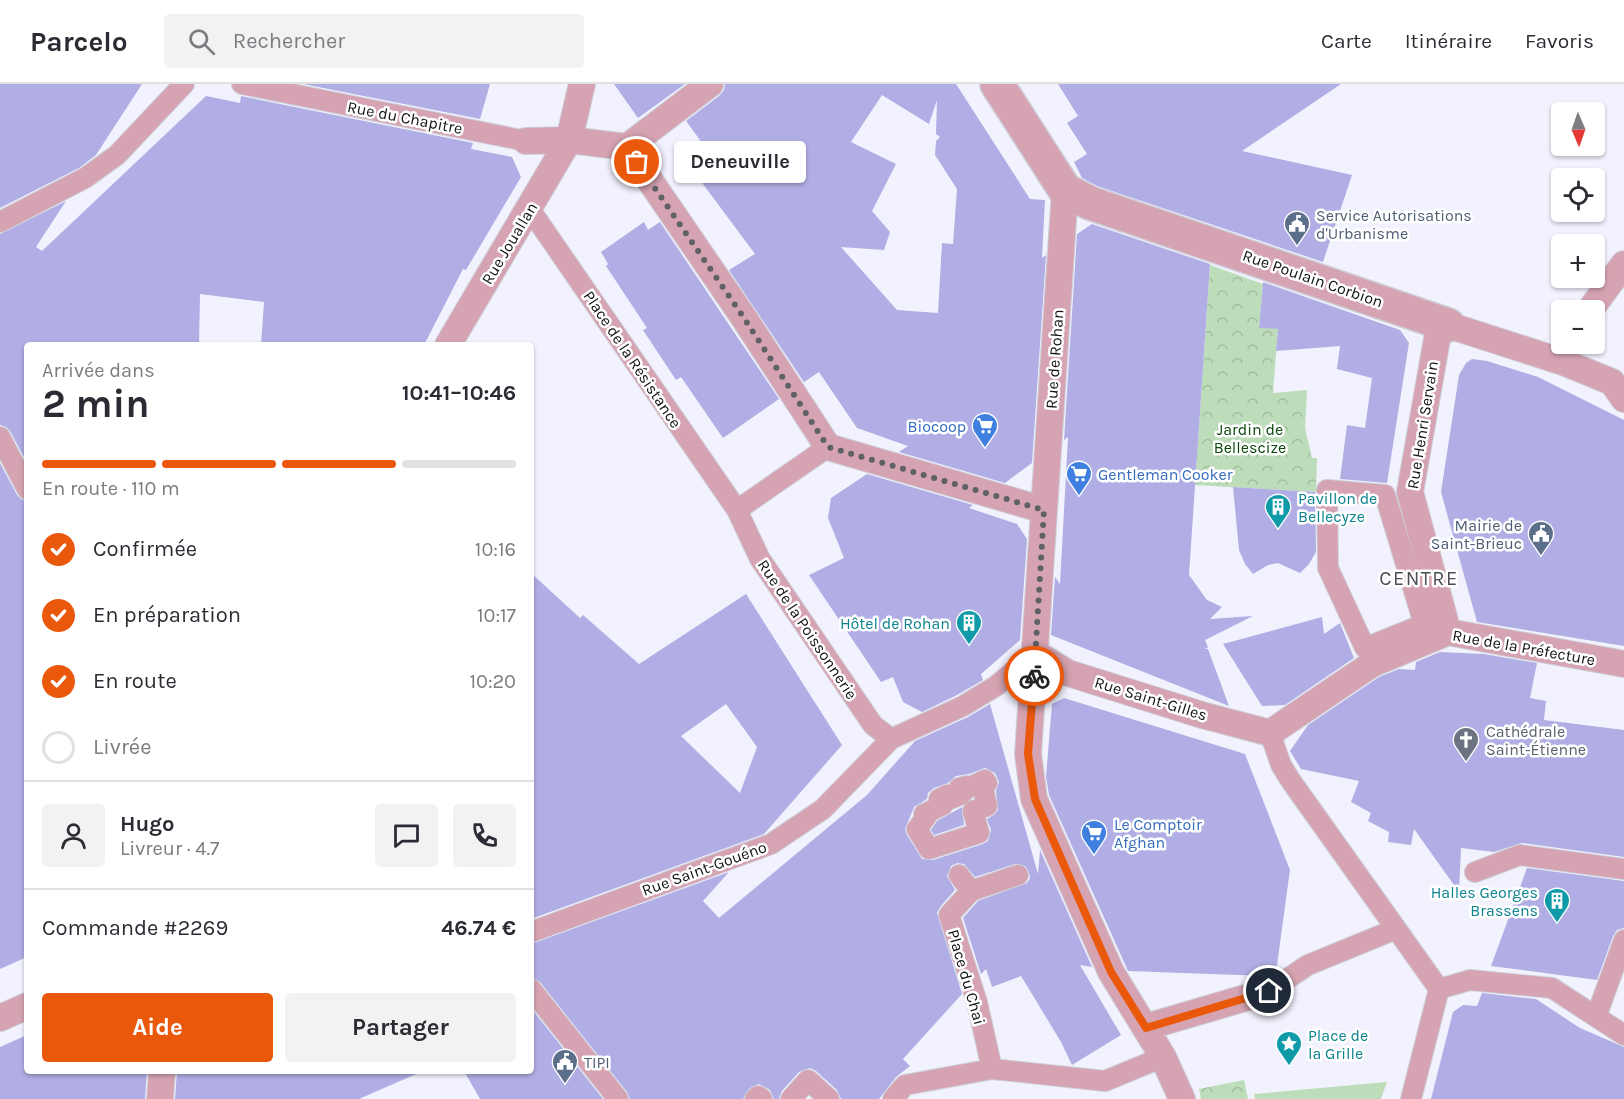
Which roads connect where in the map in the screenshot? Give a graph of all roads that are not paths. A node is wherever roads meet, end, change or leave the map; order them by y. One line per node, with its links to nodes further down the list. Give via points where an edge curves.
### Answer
1 (184, 84): 11 (street, via 117,155 85,178)
2 (242, 84): 7 (street, Rue du Chapitre)
3 (582, 84): 6 (street, Rue Jouallan)
4 (710, 84): 8 (street)
5 (997, 84): 9 (street)
6 (569, 140): 7 (street, Rue du Chapitre); 8 (street, Rue du Chapitre); 10 (street, Rue Jouallan)
7 (526, 141)
8 (627, 147): 20 (street)
9 (1065, 190): 14 (street, Rue Poulain Corbion, via 1090,202); 23 (street, Rue de Rohan)
10 (529, 208): 15 (street, Rue Jouallan); 22 (street, Place de la Résistance)
11 (0, 222)
12 (1624, 264): 13 (street)
13 (1597, 300)
14 (1444, 323): 16 (street, Rue Poulain Corbion); 24 (street, Rue Henri Servain, via 1410,492)
15 (450, 342)
16 (1551, 349)
17 (1569, 354): 18 (street, Rue Poulain Corbion, via 1612,382)
18 (1624, 399)
19 (0, 437): 21 (street)
20 (828, 447): 22 (street); 23 (street)
21 (24, 483)
22 (736, 510): 29 (street, Rue de la Poissonnerie, via 760,559 873,725)
23 (1044, 510): 26 (street, Rue de Rohan)
24 (1448, 632): 27 (street, Rue de la Préfecture); 28 (street, Rue de la Préfecture, via 1372,664)
25 (1365, 648): 25 (street, via 1328,568 1327,490 1385,495 1425,624)
26 (1035, 653): 28 (street, Rue Saint-Gilles, via 1068,673); 29 (street, Rue Saint-Gouéno, via 996,686 963,706); 45 (street, Rue de Rohan, via 1028,754 1035,799 1111,972)
27 (1624, 664)
28 (1270, 733): 36 (street, via 1281,765)
29 (891, 739): 37 (street, Rue Saint-Gouéno, via 823,809 771,844)
30 (979, 833): 30 (street, via 930,849 917,829 926,817 924,814 943,805 939,799 947,795 950,799 962,794 959,788 985,780 987,783 982,784 987,806 973,811)
31 (1624, 869): 32 (street, via 1520,855)
32 (1475, 872)
33 (959, 875): 35 (street)
34 (1018, 875): 35 (street)
35 (971, 891): 48 (street, Place du Chai, via 949,915 977,1002)
36 (1396, 929): 39 (street); 40 (street, via 1308,965)
37 (534, 931)
38 (1624, 940): 43 (street)
39 (1439, 989): 43 (street, via 1470,980 1552,988); 58 (street)
40 (1269, 991): 45 (street)
41 (534, 993): 51 (street)
42 (24, 1007): 44 (street)
43 (1596, 1017): 46 (street)
44 (0, 1018)
45 (1146, 1028): 47 (street, Rue de Rohan)
46 (1624, 1035)
47 (1163, 1057): 48 (street, via 1105,1081); 57 (street, Rue de Rohan)
48 (992, 1070): 56 (street, via 905,1085)
49 (162, 1074): 50 (street)
50 (160, 1099)
51 (618, 1099)
52 (755, 1099): 53 (street)
53 (762, 1099)
54 (790, 1099): 55 (street, via 808,1080)
55 (829, 1099)
56 (893, 1099)
57 (1182, 1099)
58 (1411, 1099)

